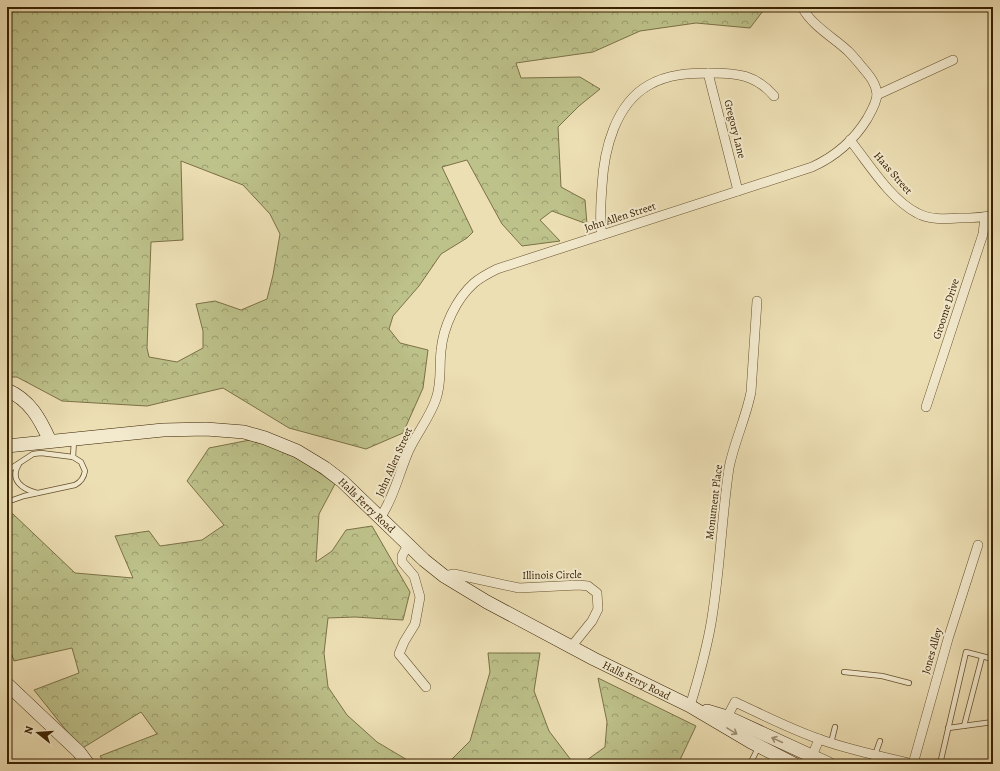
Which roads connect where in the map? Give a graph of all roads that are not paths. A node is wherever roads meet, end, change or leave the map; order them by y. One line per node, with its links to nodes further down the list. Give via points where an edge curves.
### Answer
1 (802, 7): 4 (street, via 812,21 869,74 875,84)
2 (954, 60): 4 (street)
3 (708, 73): 5 (street, via 739,74 761,83); 7 (street, Gregory Lane); 9 (street, via 680,74 649,85 633,98 625,109 611,136 607,152 600,223)
4 (877, 95): 6 (street, John Allen Street, via 865,123)
5 (774, 96)
6 (850, 140): 7 (street, John Allen Street, via 824,161); 8 (street, Haas Street, via 887,188 917,214 943,219)
7 (738, 191): 9 (street, John Allen Street)
8 (989, 216): 12 (street, Groome Drive)
9 (602, 235): 21 (street, John Allen Street, via 486,275 464,295 448,323 444,337 441,351 441,386 436,401 410,449)
10 (757, 301): 32 (street, Monument Place, via 751,392 732,454 710,628)
11 (7, 390): 14 (street, via 29,405)
12 (926, 407)
13 (74, 438): 14 (street, Halls Ferry Road); 16 (lane); 21 (street, Halls Ferry Road, via 186,428 228,430 258,436 297,450 326,468)
14 (50, 441): 15 (street, Halls Ferry Road)
15 (7, 446)
16 (73, 457): 17 (lane, via 41,453 33,454); 19 (lane, via 81,462 85,470 80,483)
17 (20, 462): 18 (lane); 19 (lane, via 15,472 17,481 28,491)
18 (7, 471)
19 (37, 494): 20 (lane)
20 (7, 502)
21 (380, 518): 22 (street, Halls Ferry Road)
22 (408, 545): 24 (street, Halls Ferry Road); 31 (street, via 402,562 414,576 420,597 415,624 399,654)
23 (978, 545): 48 (street, Jones Alley)
24 (444, 576): 25 (street, Halls Ferry Road, via 486,602); 25 (street, Illinois Circle, via 454,574 519,588 588,586 597,593 598,609 592,621)
25 (570, 647): 32 (street, Halls Ferry Road)
26 (982, 657): 27 (lane); 35 (lane); 37 (lane, via 966,652)
27 (993, 660)
28 (844, 672): 29 (lane, via 882,676)
29 (909, 683)
30 (7, 684): 44 (street)
31 (426, 687)
32 (690, 706): 33 (street, Halls Ferry Road); 41 (street, Halls Ferry Road, one-way to 41)
33 (727, 717): 38 (street, via 735,702); 43 (street, Halls Ferry Road, one-way to 33)
34 (993, 722): 35 (lane)
35 (964, 726): 37 (lane)
36 (835, 727): 40 (lane)
37 (948, 728): 49 (lane)
38 (819, 739): 40 (street); 43 (street)
39 (880, 740): 42 (lane)
40 (831, 743): 42 (street)
41 (758, 746): 45 (lane); 46 (street, Halls Ferry Road)
42 (875, 755): 48 (street)
43 (810, 760): 47 (street, Halls Ferry Road)
44 (88, 764)
45 (750, 764)
46 (794, 764)
47 (829, 764)
48 (912, 764)
49 (940, 764)

